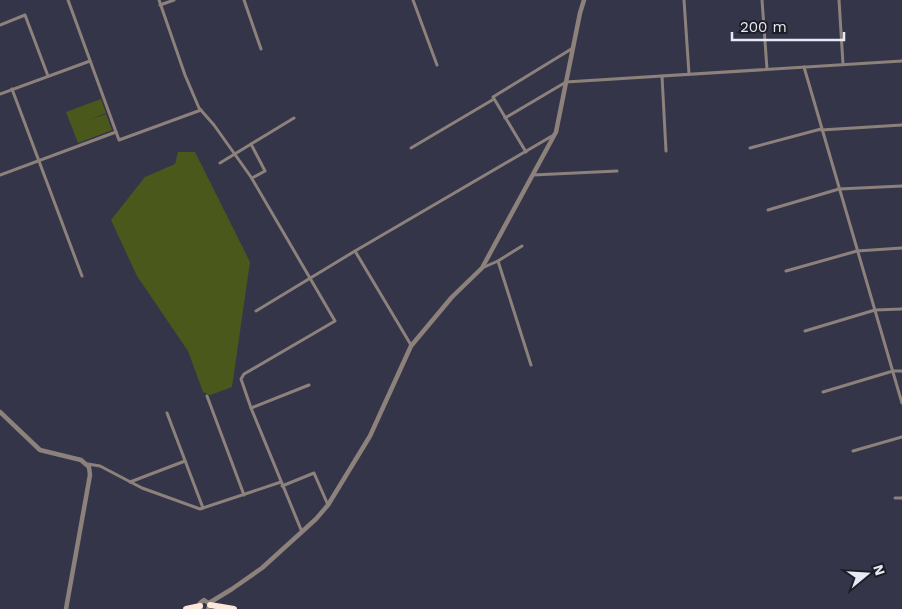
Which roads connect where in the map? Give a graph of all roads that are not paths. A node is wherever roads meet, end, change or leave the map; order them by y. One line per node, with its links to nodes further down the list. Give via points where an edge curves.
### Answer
1 (68, 0): 14 (street)
2 (159, 0): 10 (street)
3 (174, 0): 10 (street)
4 (244, 0): 12 (street)
5 (413, 0): 17 (street)
6 (584, 0): 13 (street)
7 (684, 0): 20 (street)
8 (762, 0): 19 (street)
9 (839, 0): 16 (street)
10 (160, 5): 27 (street)
11 (0, 24): 21 (street, via 25,15)
12 (262, 48)
13 (573, 48): 23 (street); 26 (street)
14 (90, 61): 21 (street); 32 (street)
15 (902, 61): 16 (street)
16 (843, 64): 18 (street)
17 (437, 65)
18 (804, 67): 19 (street); 31 (street)
19 (766, 69): 20 (street)
20 (689, 74): 22 (street)
21 (48, 76): 24 (street)
22 (662, 76): 23 (street); 37 (street)
23 (566, 82): 29 (street); 33 (street)
24 (12, 89): 25 (street); 40 (street)
25 (0, 94)
26 (494, 99): 29 (street); 35 (street)
27 (201, 110): 32 (street, via 119,140); 39 (street)
28 (294, 118): 34 (street)
29 (505, 118): 38 (street)
30 (902, 125): 31 (street)
31 (821, 129): 36 (street); 47 (street)
32 (116, 132): 40 (street)
33 (554, 135): 38 (street); 44 (street)
34 (251, 144): 39 (street); 45 (street, via 265,171)
35 (411, 148)
36 (750, 148)
37 (666, 151)
38 (526, 152): 51 (street)
39 (235, 154): 41 (street); 45 (street)
40 (40, 160): 43 (street); 56 (street)
41 (220, 163)
42 (616, 171): 44 (street)
43 (0, 175)
44 (533, 175): 54 (street)
45 (252, 178): 57 (street)
46 (902, 186): 47 (street)
47 (839, 189): 48 (street); 52 (street)
48 (768, 210)
49 (522, 246): 53 (street)
50 (902, 248): 52 (street)
51 (355, 251): 57 (street); 62 (street)
52 (857, 251): 55 (street); 59 (street)
53 (498, 261): 54 (street); 63 (street)
54 (482, 268): 62 (street, via 452,297)
55 (786, 271)
56 (82, 276)
57 (310, 278): 60 (street); 70 (street, via 335,322 244,374 241,382)
58 (902, 309): 59 (street)
59 (875, 310): 61 (street); 64 (street)
60 (256, 311)
61 (805, 331)
62 (411, 346): 82 (street, via 370,436)
63 (531, 365)
64 (893, 371): 65 (street); 67 (street); 69 (street)
65 (902, 371)
66 (309, 385): 70 (street)
67 (824, 392)
68 (207, 396): 79 (street)
69 (902, 403)
70 (251, 408): 78 (street)
71 (0, 412): 76 (street, via 40,450)
72 (167, 412): 75 (street)
73 (902, 437): 74 (street)
74 (853, 451)
75 (185, 461): 77 (street); 83 (street)
76 (88, 464): 77 (street, via 100,466); 87 (street, via 90,474)
77 (130, 482): 83 (street)
78 (281, 484): 79 (street); 82 (street, via 314,474); 84 (street)
79 (244, 495): 83 (street)
80 (895, 498): 81 (street)
81 (902, 498)
82 (328, 505): 84 (street)
83 (203, 508)
84 (302, 532): 85 (street, via 262,568)
85 (209, 606): 86 (street, via 203,601); 89 (highway)
86 (200, 608): 88 (highway)
87 (66, 609)
88 (186, 609)
89 (234, 609)

